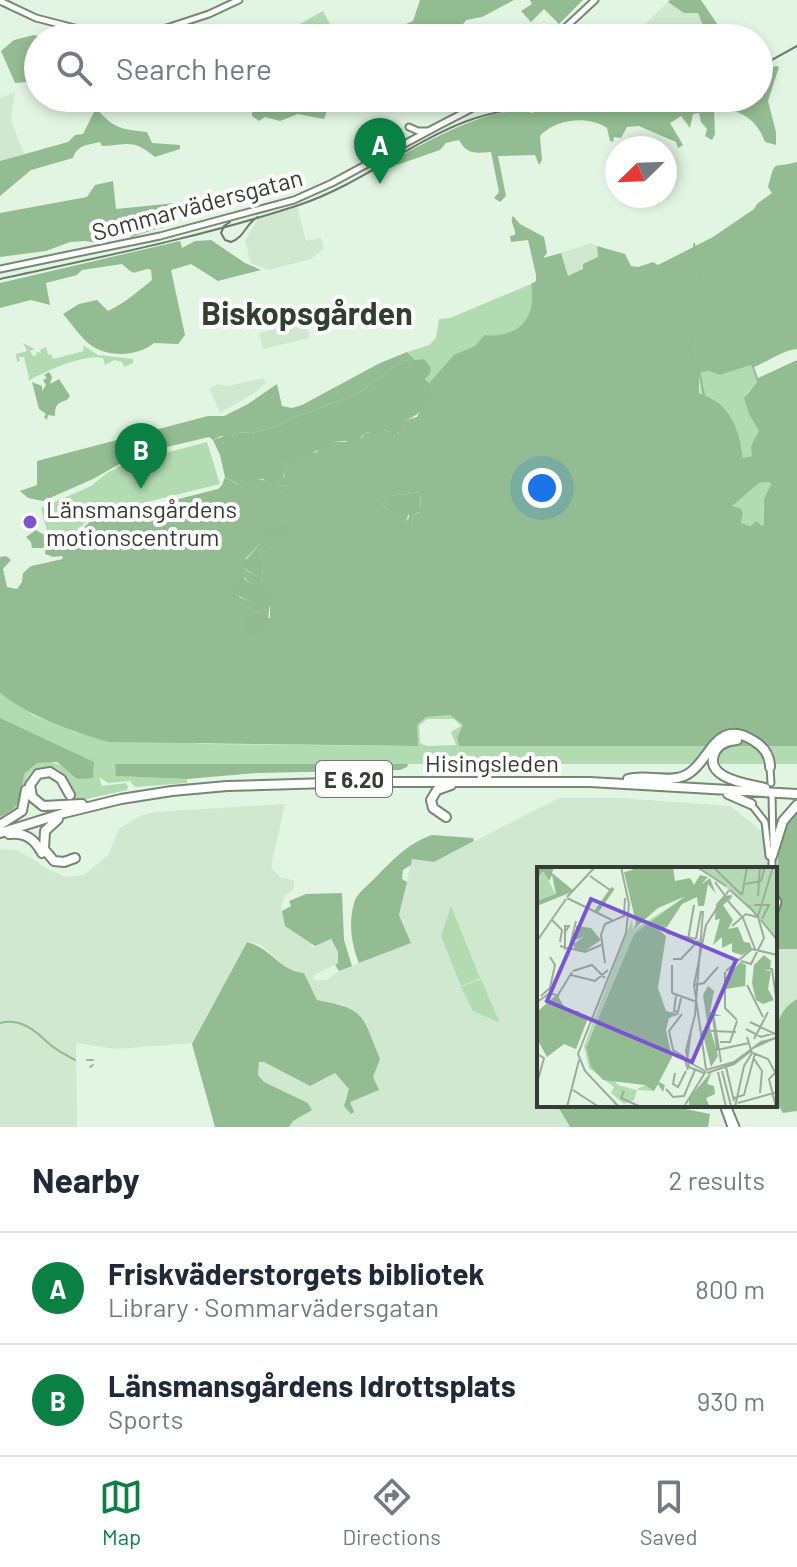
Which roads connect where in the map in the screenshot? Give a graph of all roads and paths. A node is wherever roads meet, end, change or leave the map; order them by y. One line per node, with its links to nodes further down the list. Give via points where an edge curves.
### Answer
1 (239, 0): 5 (street)
2 (595, 0): 6 (street)
3 (0, 1): 4 (street)
4 (56, 24)
5 (179, 24)
6 (569, 24)
7 (465, 112): 8 (street, Sommarvädersgatan)
8 (436, 127): 9 (street, Sommarvädersgatan); 11 (street, Sommarvädersgatan)
9 (428, 131): 10 (street, Sommarvädersgatan); 10 (street, via 409,128)
10 (404, 142): 11 (street, Sommarvädersgatan)
11 (394, 149): 12 (street, Sommarvädersgatan, via 294,200 160,236)
12 (0, 269)
13 (770, 767): 14 (highway, via 758,744 731,735 715,742 684,776); 17 (street); 17 (highway, via 761,751 744,741 722,744 714,755 715,768 723,776)
14 (628, 779): 17 (highway, Hisingsleden / E 6.20); 20 (highway, Hisingsleden / E 6.20, via 213,783)
15 (465, 782): 16 (highway, Hisingsleden / E 6.20); 19 (highway, Hisingsleden / E 6.20, via 205,788); 23 (highway, via 441,787 432,795 432,807)
16 (692, 787): 18 (highway, Hisingsleden / E 6.20); 21 (highway, E 6.20)
17 (770, 789): 18 (highway, Hisingsleden / E 6.20); 25 (street)
18 (797, 792)
19 (102, 803): 24 (highway, Hisingsleden / E 6.20); 24 (highway, via 55,820 45,831 43,847 50,858 75,862 61,867 50,862 25,835)
20 (82, 804): 24 (highway, Hisingsleden / E 6.20); 24 (highway, via 50,807 35,801 30,786 43,772 57,775 70,795 62,774 41,769 28,781 23,810)
21 (751, 804): 26 (street, via 767,828)
22 (797, 805): 25 (highway, via 783,821)
23 (446, 817)
24 (0, 831)
25 (772, 856): 27 (street)
26 (772, 867)
27 (772, 867)
28 (726, 1107): 29 (street)
29 (733, 1127)

